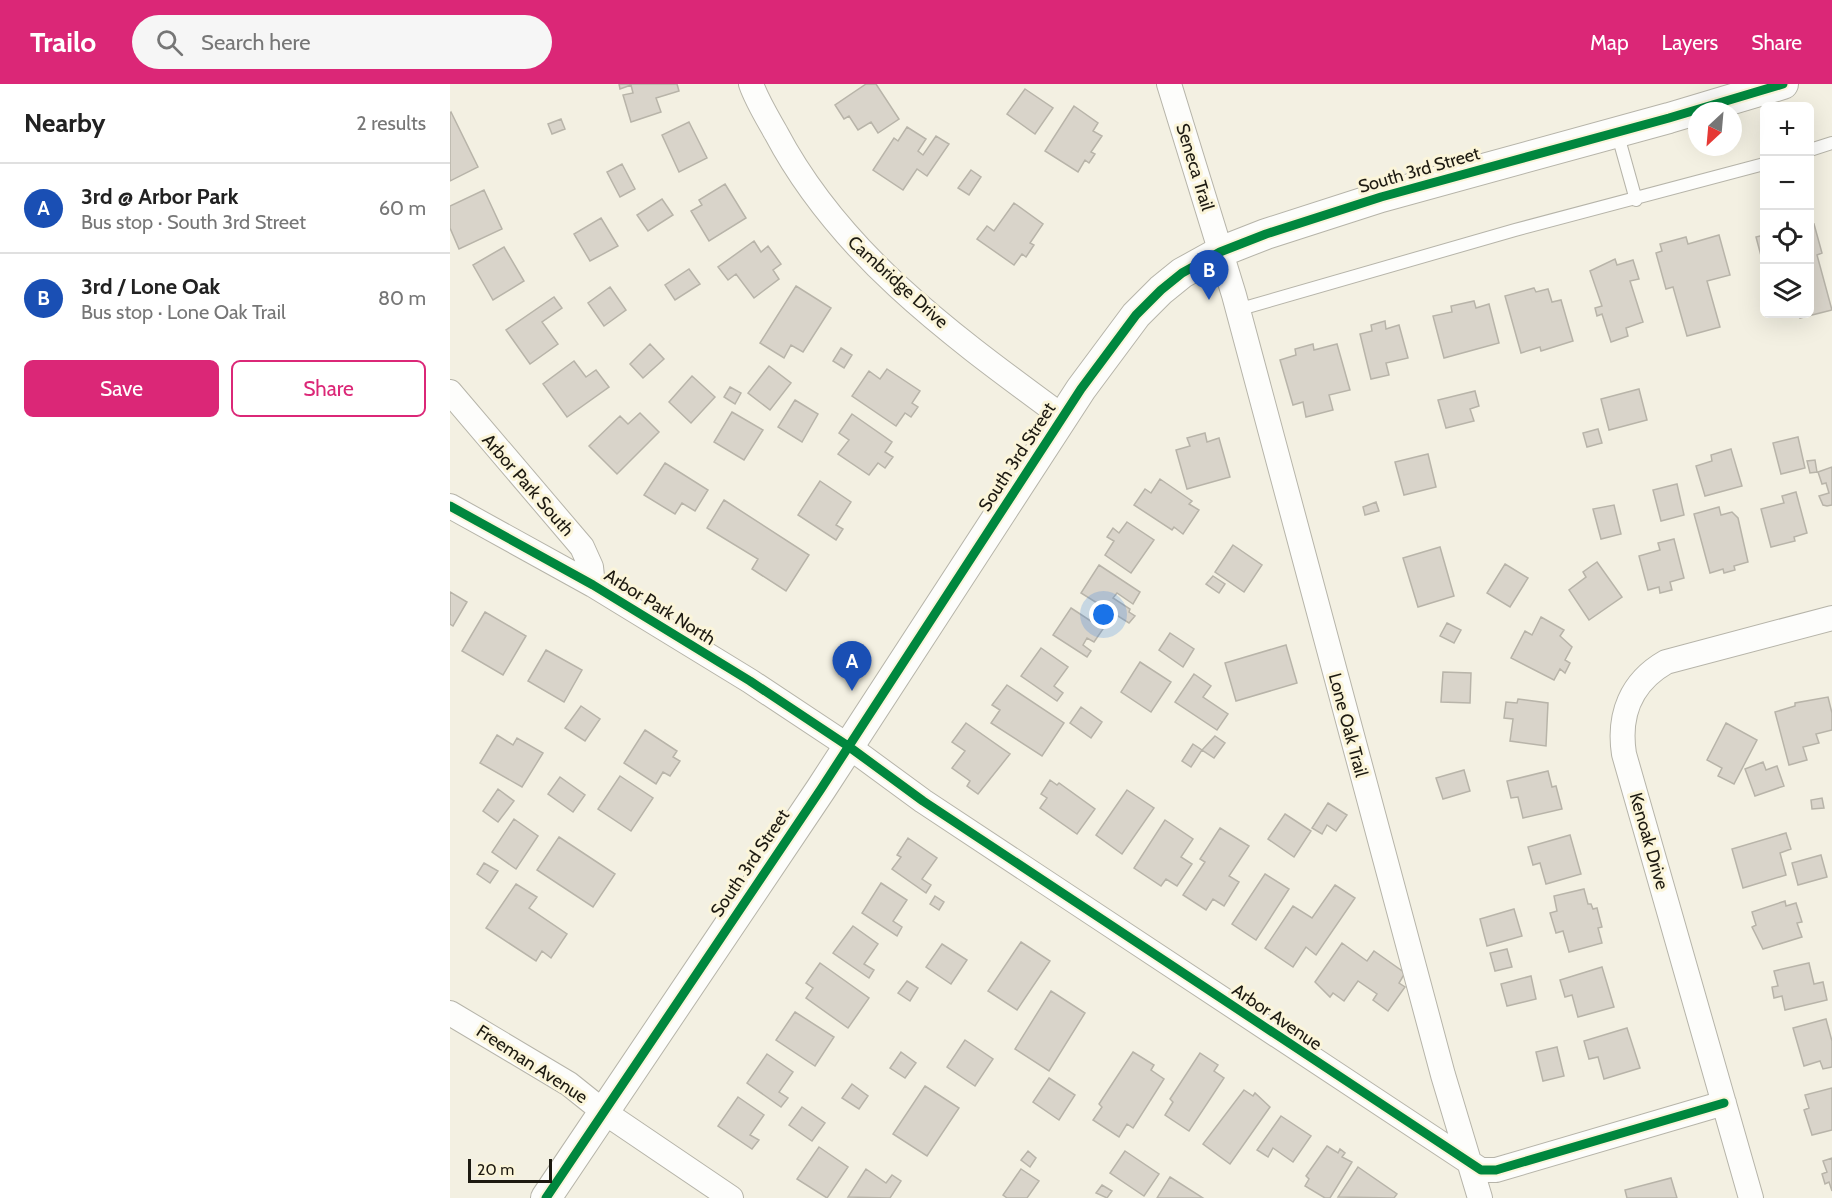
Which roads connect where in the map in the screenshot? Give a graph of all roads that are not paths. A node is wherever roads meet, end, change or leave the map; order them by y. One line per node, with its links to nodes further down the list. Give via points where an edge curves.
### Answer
1 (751, 84): 12 (street, Cambridge Drive, via 796,171 851,242 915,303)
2 (1169, 84): 9 (street, Seneca Trail)
3 (1783, 84): 4 (street, South 3rd Street)
4 (1617, 132): 8 (lane); 9 (street, South 3rd Street, via 1381,197)
5 (1832, 143): 6 (lane)
6 (1814, 148)
7 (1760, 165): 8 (lane)
8 (1636, 200): 10 (lane, via 1515,230)
9 (1220, 252): 10 (street, Lone Oak Trail); 12 (street, South 3rd Street, via 1182,273 1150,299 1113,343)
10 (1238, 310): 20 (street, Lone Oak Trail)
11 (450, 392): 14 (street, Arbor Park South, via 582,548 591,567)
12 (1063, 417): 16 (street, South 3rd Street)
13 (450, 506): 14 (street, Arbor Park North)
14 (593, 585): 16 (street, Arbor Park North)
15 (1832, 618): 18 (street, Kenoak Drive, via 1666,662 1634,688 1622,722 1624,754)
16 (848, 746): 19 (street, South 3rd Street); 20 (street, Arbor Avenue, via 923,801)
17 (450, 1013): 19 (street, Freeman Avenue, via 569,1084)
18 (1724, 1103): 20 (street, Arbor Avenue, via 1496,1170 1481,1170); 24 (street, Kenoak Drive)
19 (604, 1113): 21 (street, South 3rd Street); 22 (street, Freeman Avenue)
20 (1470, 1162): 23 (street, Lone Oak Trail)
21 (546, 1198)
22 (731, 1198)
23 (1480, 1198)
24 (1751, 1198)

